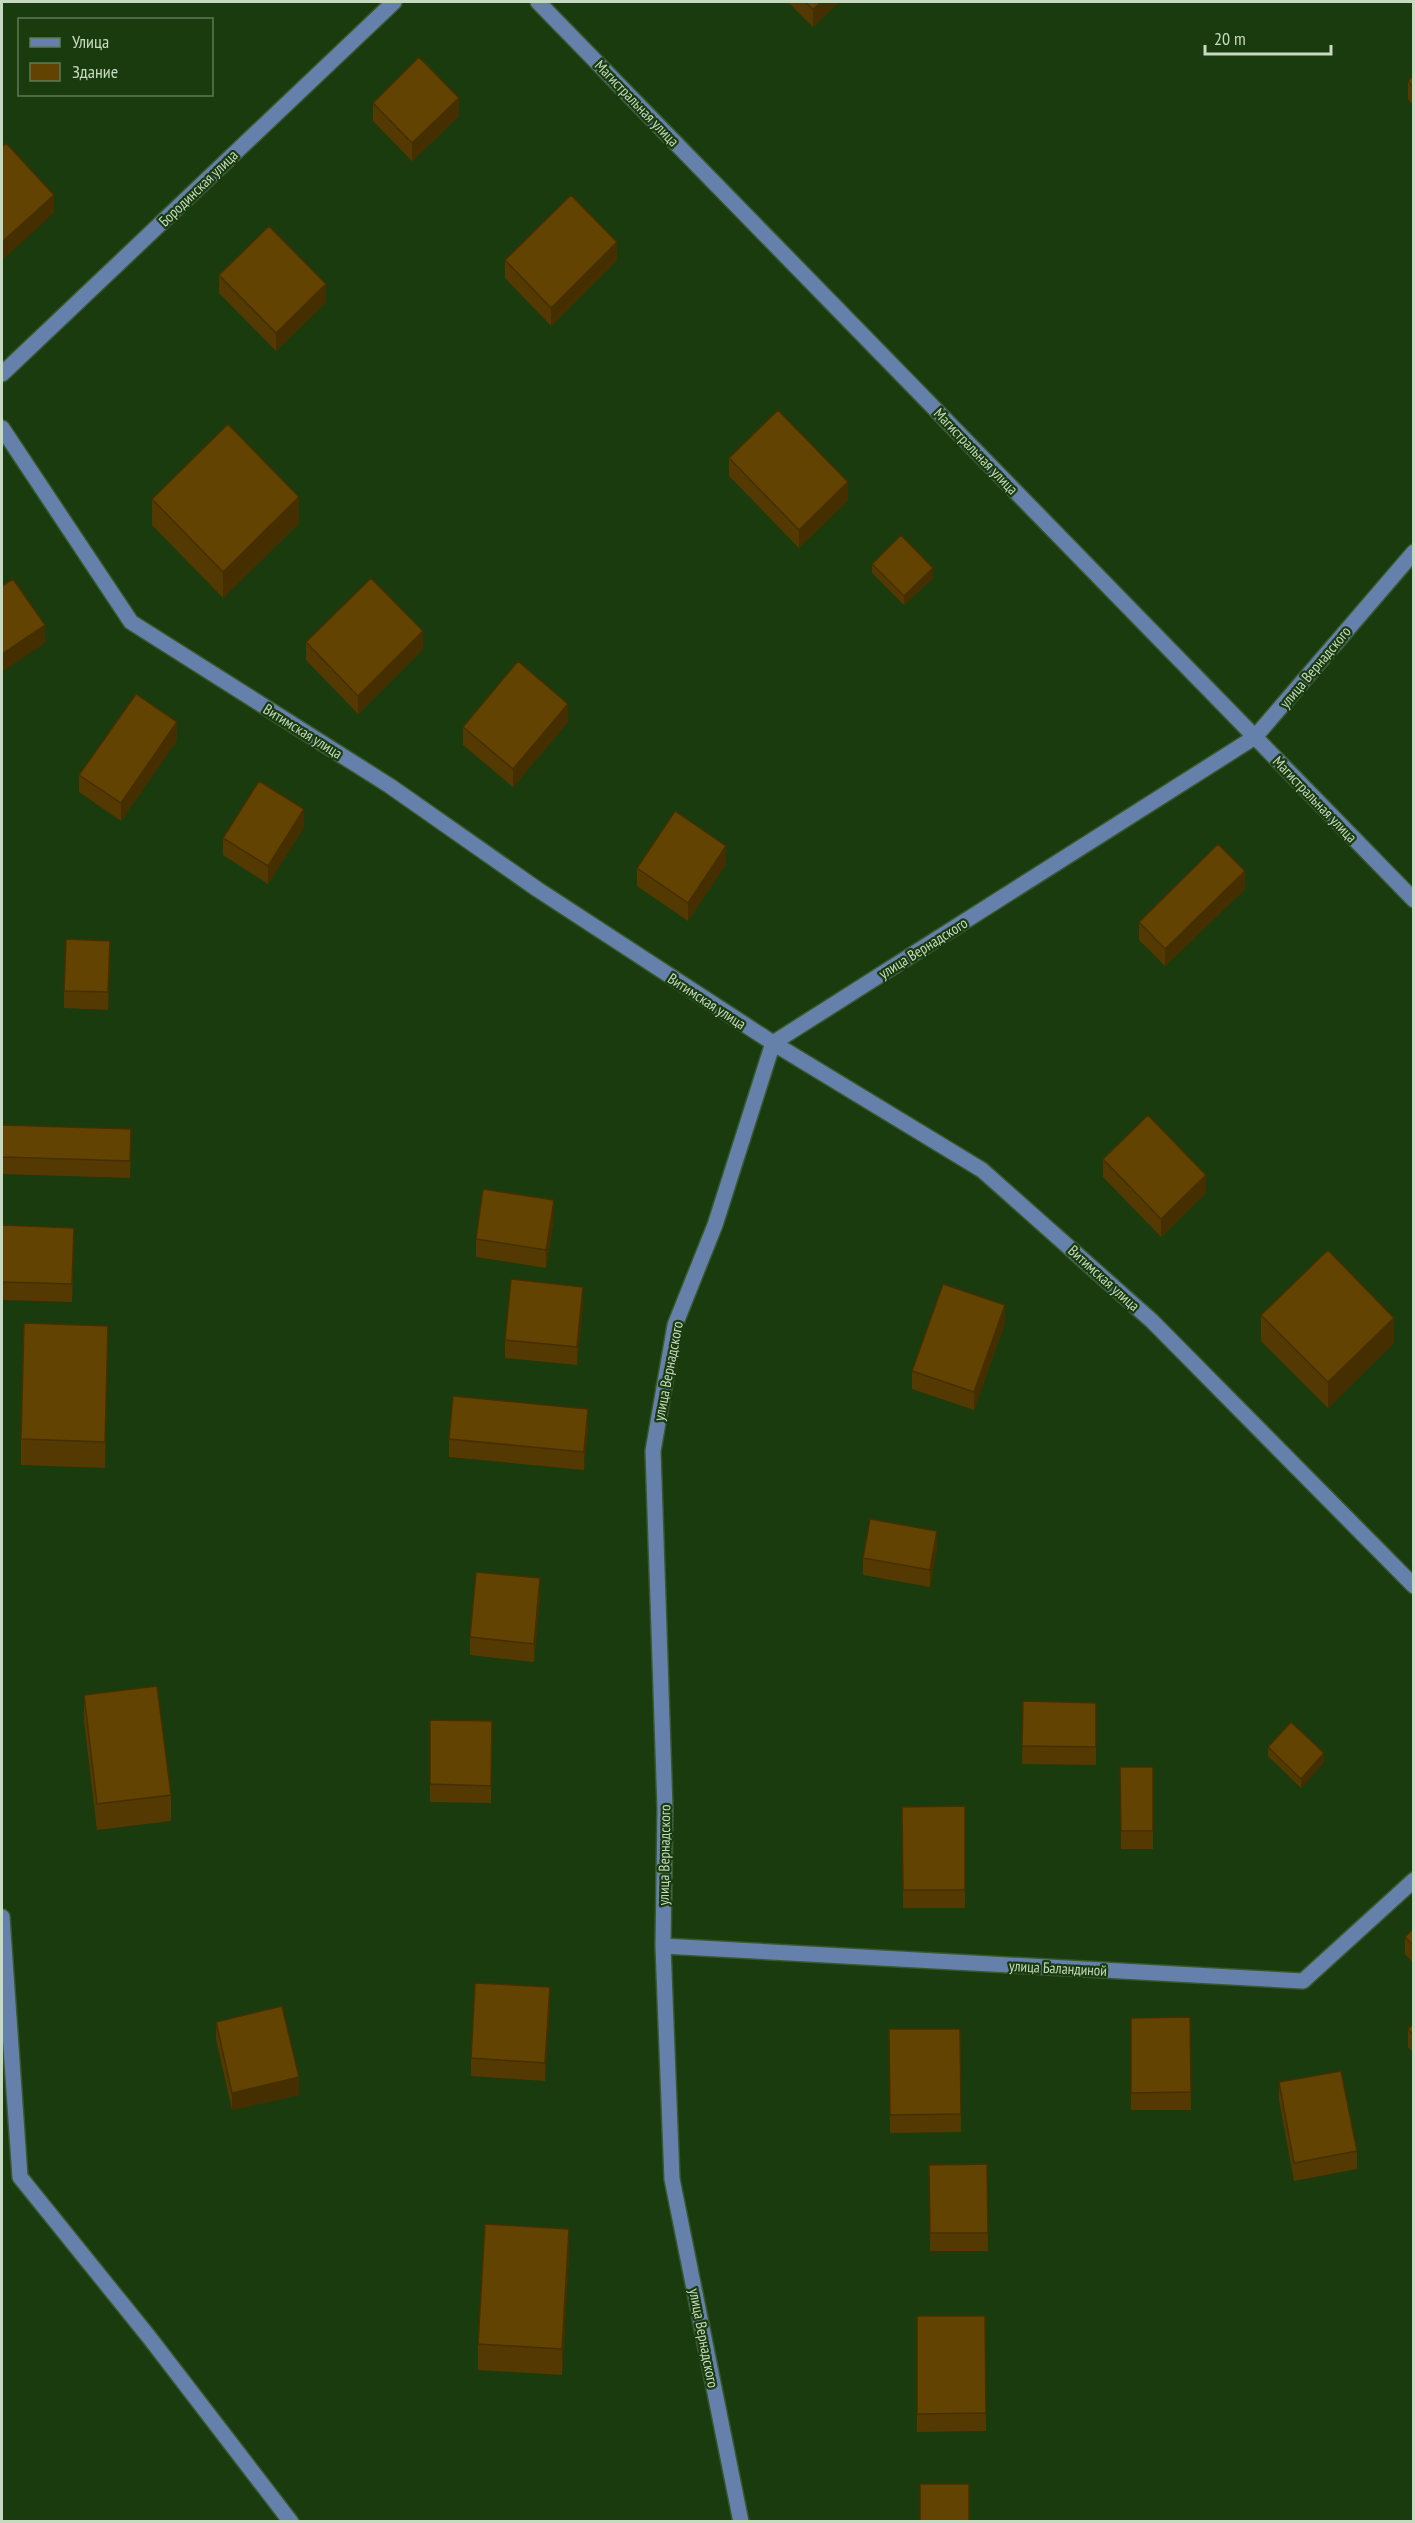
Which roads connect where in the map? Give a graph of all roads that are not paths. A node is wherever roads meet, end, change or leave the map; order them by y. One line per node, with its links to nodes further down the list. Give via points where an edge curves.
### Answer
1 (394, 2): 3 (street, Бородинская улица)
2 (538, 2): 6 (street, Магистральная улица)
3 (2, 374)
4 (2, 428): 8 (street, Витимская улица, via 131,622 390,786 537,890)
5 (1413, 552): 6 (street, улица Вернадского)
6 (1255, 738): 7 (street, Магистральная улица); 8 (street, улица Вернадского)
7 (1413, 900)
8 (773, 1043): 9 (street, Витимская улица, via 982,1170 1152,1321); 12 (street, улица Вернадского, via 715,1225 675,1324 653,1451 665,1809)
9 (1413, 1586)
10 (1413, 1880): 12 (street, улица Баландиной, via 1303,1981)
11 (2, 1917): 13 (street, via 20,2177)
12 (663, 1946): 14 (street, улица Вернадского, via 672,2179)
13 (291, 2522)
14 (741, 2522)

